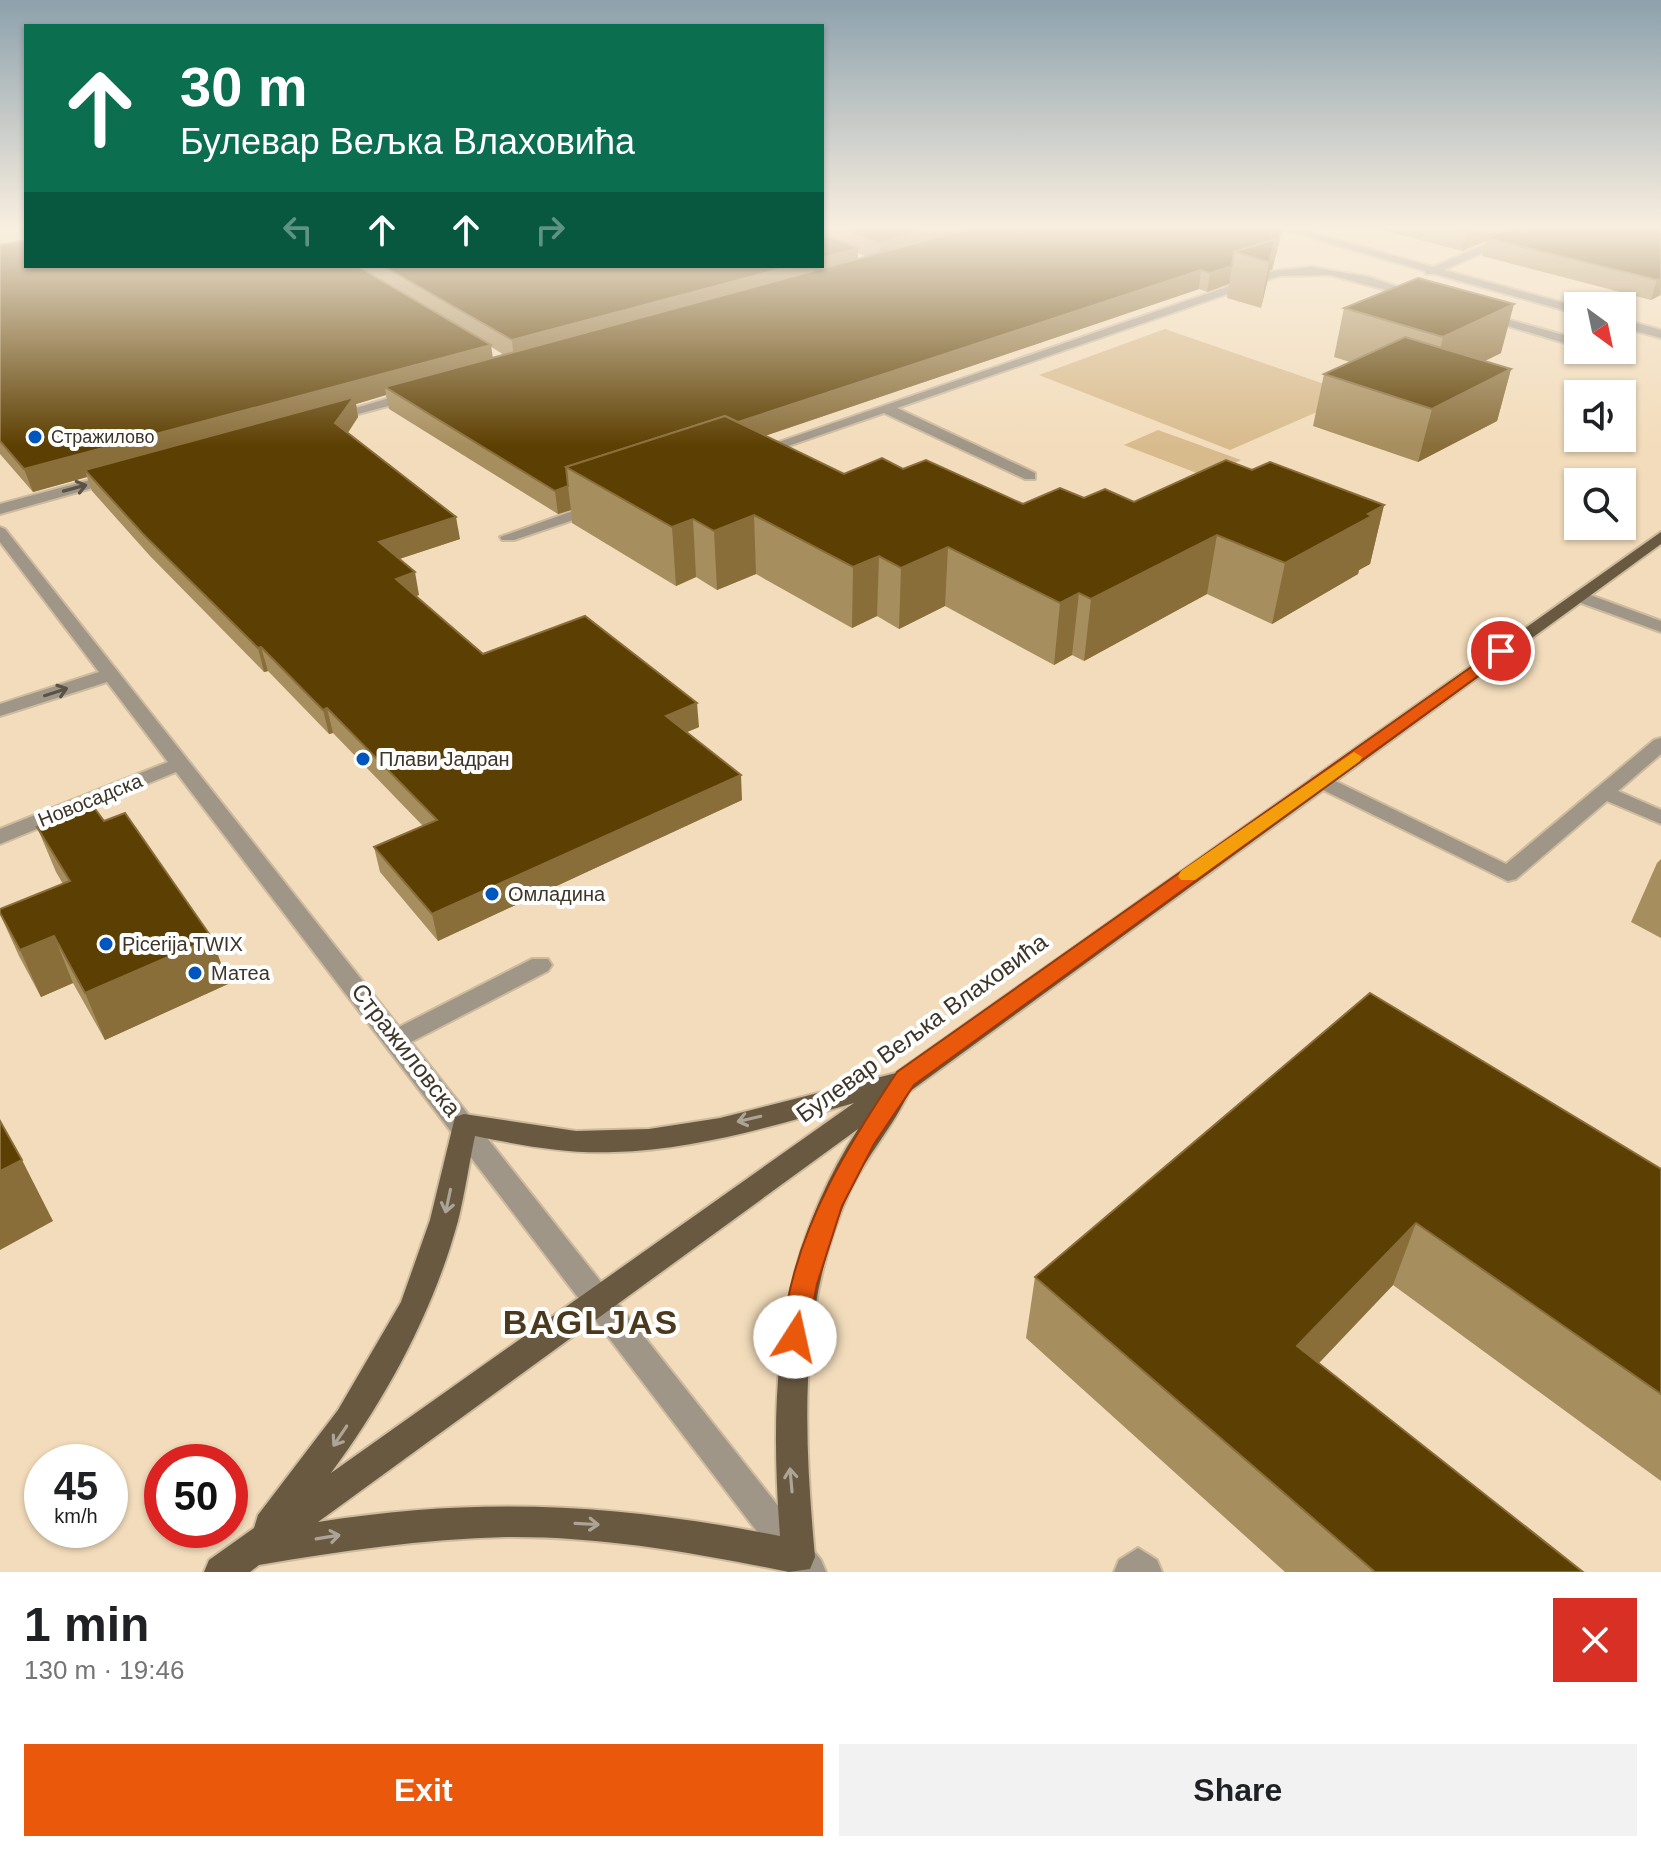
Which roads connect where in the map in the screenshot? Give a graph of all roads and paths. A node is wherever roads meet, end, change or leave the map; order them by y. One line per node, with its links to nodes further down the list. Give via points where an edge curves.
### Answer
1 (1200, 299): 11 (street)
2 (1430, 299): 4 (street)
3 (1536, 299): 5 (street)
4 (1435, 301)
5 (1564, 307)
6 (1478, 314): 9 (street)
7 (1636, 327): 8 (street)
8 (1661, 334)
9 (1564, 339)
10 (420, 393): 12 (street)
11 (885, 408): 13 (street); 15 (street)
12 (313, 422)
13 (738, 459)
14 (130, 473): 17 (street, one-way to 14)
15 (1030, 476)
16 (605, 504): 19 (street)
17 (0, 509)
18 (2, 536): 23 (street, Стражиловска)
19 (508, 537)
20 (1661, 537): 21 (main road, Булевар Вељка Влаховића)
21 (1579, 596): 22 (street); 27 (main road, Булевар Вељка Влаховића)
22 (1661, 627)
23 (112, 674): 24 (street, one-way to 23); 26 (street, Стражиловска)
24 (0, 710)
25 (1660, 747): 28 (street)
26 (179, 764): 30 (street, Новосадска); 32 (street, Стражиловска)
27 (1320, 781): 28 (street, via 1508,874); 33 (main road, Булевар Вељка Влаховића)
28 (1605, 792): 29 (street)
29 (1661, 818)
30 (0, 837)
31 (540, 965): 32 (street)
32 (396, 1039): 34 (street, Стражиловска)
33 (905, 1078): 34 (main road, one-way to 34, via 701,1130 616,1142 538,1139); 35 (main road, Булевар Вељка Влаховића); 37 (main road, one-way to 33, via 788,1445 791,1364 804,1284 830,1206)
34 (464, 1124): 35 (street, Стражиловска); 36 (main road, one-way to 36, via 444,1222 413,1305 363,1401 323,1462)
35 (597, 1301): 36 (main road, Булевар Вељка Влаховића); 37 (street, Стражиловска)
36 (251, 1549): 37 (main road, one-way to 37, via 363,1531 484,1522 594,1524 696,1535); 38 (main road, Булевар Вељка Влаховића)
37 (803, 1565)
38 (221, 1572)
39 (1131, 1572): 40 (street, via 1138,1565)
40 (1145, 1572)

